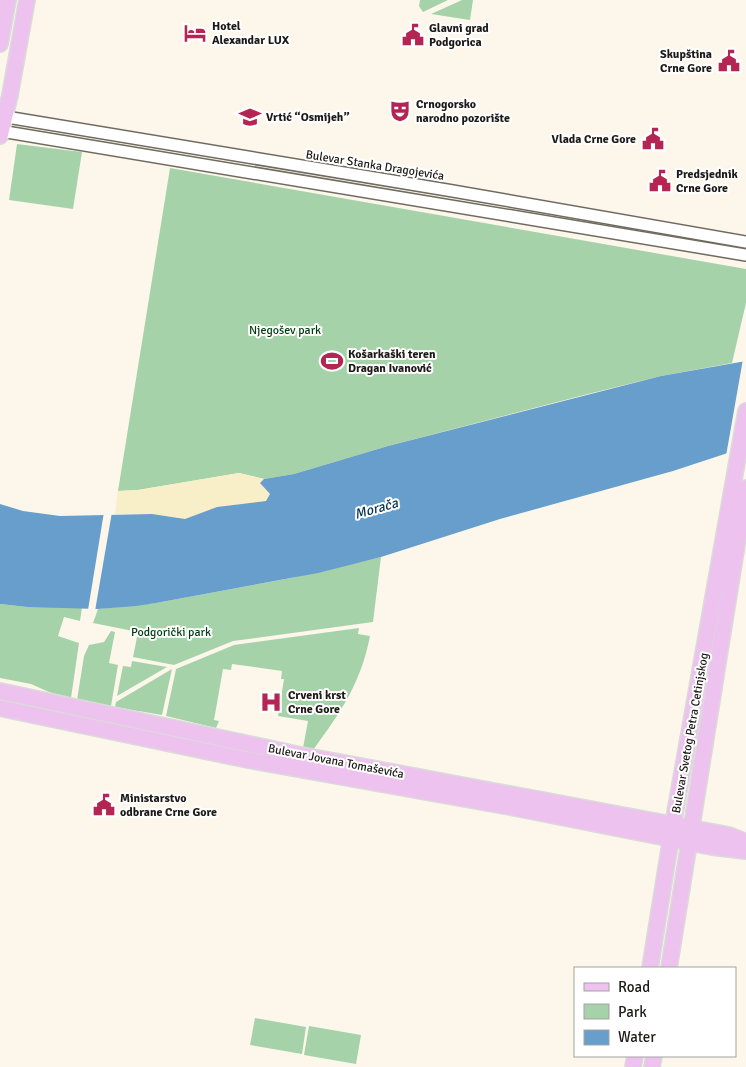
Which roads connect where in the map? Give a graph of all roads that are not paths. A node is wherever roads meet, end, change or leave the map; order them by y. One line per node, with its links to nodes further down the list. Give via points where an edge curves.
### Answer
1 (8, 0): 3 (main road)
2 (27, 0): 4 (main road, via 10,96)
3 (0, 44)
4 (1, 126): 5 (street, Bulevar Stanka Dragojevića, via 447,190); 6 (street)
5 (746, 242)
6 (746, 256)
7 (746, 411): 8 (main road)
8 (740, 495): 11 (main road, Bulevar Svetog Petra Cetinjskog); 12 (main road, Bulevar Svetog Petra Cetinjskog)
9 (0, 692): 11 (main road, Bulevar Jovana Tomaševića)
10 (0, 708): 11 (main road, Bulevar Jovana Tomaševića, via 250,760 510,807)
11 (672, 832): 12 (main road); 15 (main road, Bulevar Svetog Petra Cetinjskog)
12 (691, 836): 13 (main road, via 728,835); 14 (main road); 16 (main road, Bulevar Svetog Petra Cetinjskog)
13 (746, 842)
14 (746, 851)
15 (650, 967)
16 (669, 967)

